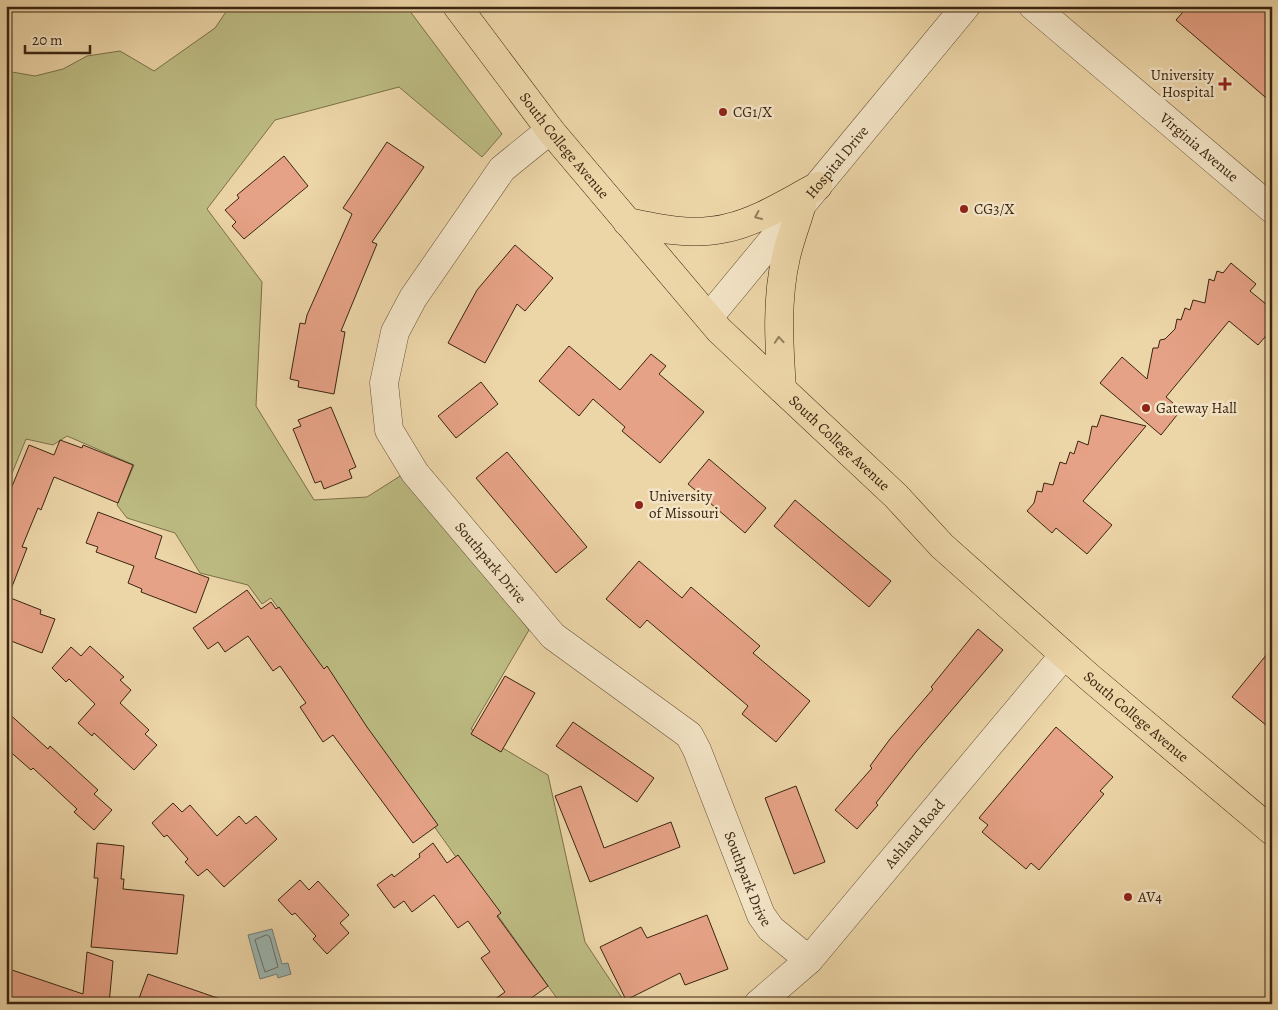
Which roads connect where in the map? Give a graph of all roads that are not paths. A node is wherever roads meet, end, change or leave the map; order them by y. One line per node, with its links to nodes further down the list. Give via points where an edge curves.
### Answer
1 (457, 6): 4 (main road, South College Avenue)
2 (966, 6): 5 (street, Hospital Drive)
3 (1034, 6): 6 (street, Virginia Avenue)
4 (550, 130): 7 (main road, South College Avenue); 12 (street, Southpark Drive, via 502,169 413,298 394,332 384,383 389,430 414,473 553,636 689,735 761,914 771,929)
5 (810, 195): 7 (main road, one-way to 7, via 726,228 684,231); 8 (street, Hospital Drive); 9 (main road, one-way to 5, via 778,326 786,256)
6 (1272, 209)
7 (627, 222): 8 (main road, South College Avenue)
8 (708, 318): 9 (main road, South College Avenue)
9 (782, 388): 10 (main road, South College Avenue, via 896,496 942,546)
10 (1064, 655): 11 (main road, South College Avenue); 12 (street, Ashland Road)
11 (1272, 831)
12 (809, 960): 13 (street, Ashland Road)
13 (758, 1004)

